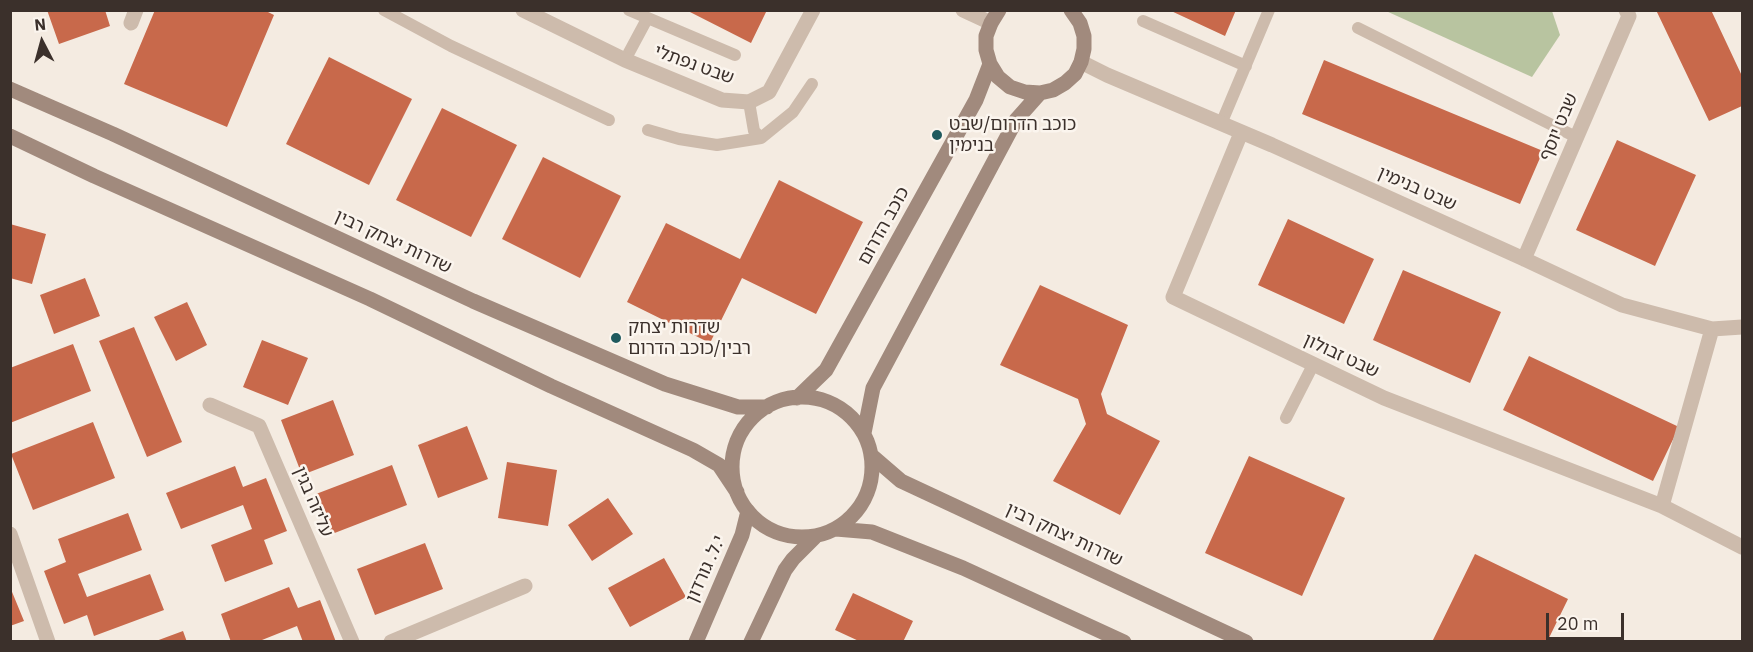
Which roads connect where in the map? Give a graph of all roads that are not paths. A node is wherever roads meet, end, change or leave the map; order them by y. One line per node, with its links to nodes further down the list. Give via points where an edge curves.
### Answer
1 (384, 10): 22 (lane)
2 (523, 10): 14 (street, שבט נפתלי)
3 (629, 10): 10 (lane)
4 (813, 10): 21 (street, שבט נפתלי, via 769,92)
5 (963, 10): 9 (street)
6 (1269, 10): 17 (lane)
7 (1626, 10): 27 (street, שבט יוסף, via 1629,16)
8 (1078, 15): 15 (main road, via 1084,36)
9 (995, 17): 16 (main road, via 986,36)
10 (647, 19): 13 (lane); 14 (lane)
11 (1143, 21): 17 (lane)
12 (1358, 28): 27 (lane)
13 (735, 55)
14 (625, 60): 21 (street, שבט נפתלי, via 722,100)
15 (1081, 62): 20 (main road, via 1065,83); 23 (street, שבט בנימין)
16 (990, 64): 20 (main road, via 1010,87); 33 (main road, כוכב הדרום, via 976,100 826,370)
17 (1246, 66): 23 (lane)
18 (812, 84): 28 (lane, via 792,112)
19 (10, 89): 35 (main road, שדרות יצחק רבין, via 473,301 665,384 738,407)
20 (1040, 93): 37 (main road, via 1016,120 873,388)
21 (749, 102): 28 (lane, via 754,131)
22 (609, 120)
23 (1221, 124): 25 (street, שבט בנימין)
24 (648, 130): 28 (lane, via 679,140 717,145)
25 (1241, 133): 29 (street, שבט בנימין); 32 (street, שבט זבולון, via 1173,297)
26 (10, 136): 39 (main road, via 693,450 719,465)
27 (1576, 136): 29 (street, שבט יוסף)
28 (760, 138)
29 (1524, 259): 31 (street, שבט בנימין, via 1622,305)
30 (1743, 327): 31 (street, שבט בנימין)
31 (1712, 329): 40 (street)
32 (1313, 364): 36 (lane); 40 (street, שבט זבולון, via 1384,398)
33 (797, 398): 35 (main road); 37 (main road, via 817,399 836,406 852,417)
34 (210, 405): 48 (street, עליזה בגין, via 259,426)
35 (768, 407): 39 (main road, via 740,435 732,473)
36 (1286, 418)
37 (864, 433): 38 (main road)
38 (872, 456): 42 (main road, via 872,477 865,498); 53 (main road, שדרות יצחק רבין, via 901,481)
39 (737, 492): 41 (main road)
40 (1662, 506): 45 (street, שבט זבולון)
41 (748, 511): 44 (main road, via 779,533); 50 (main road, י.ל. גורדון, via 742,535)
42 (836, 529): 44 (main road); 52 (main road, via 872,532 963,568)
43 (10, 534): 47 (street)
44 (816, 536): 51 (main road, via 785,570)
45 (1743, 547)
46 (525, 586): 49 (street)
47 (48, 642)
48 (352, 642)
49 (391, 642)
50 (696, 642)
51 (751, 642)
52 (1124, 642)
53 (1246, 642)

